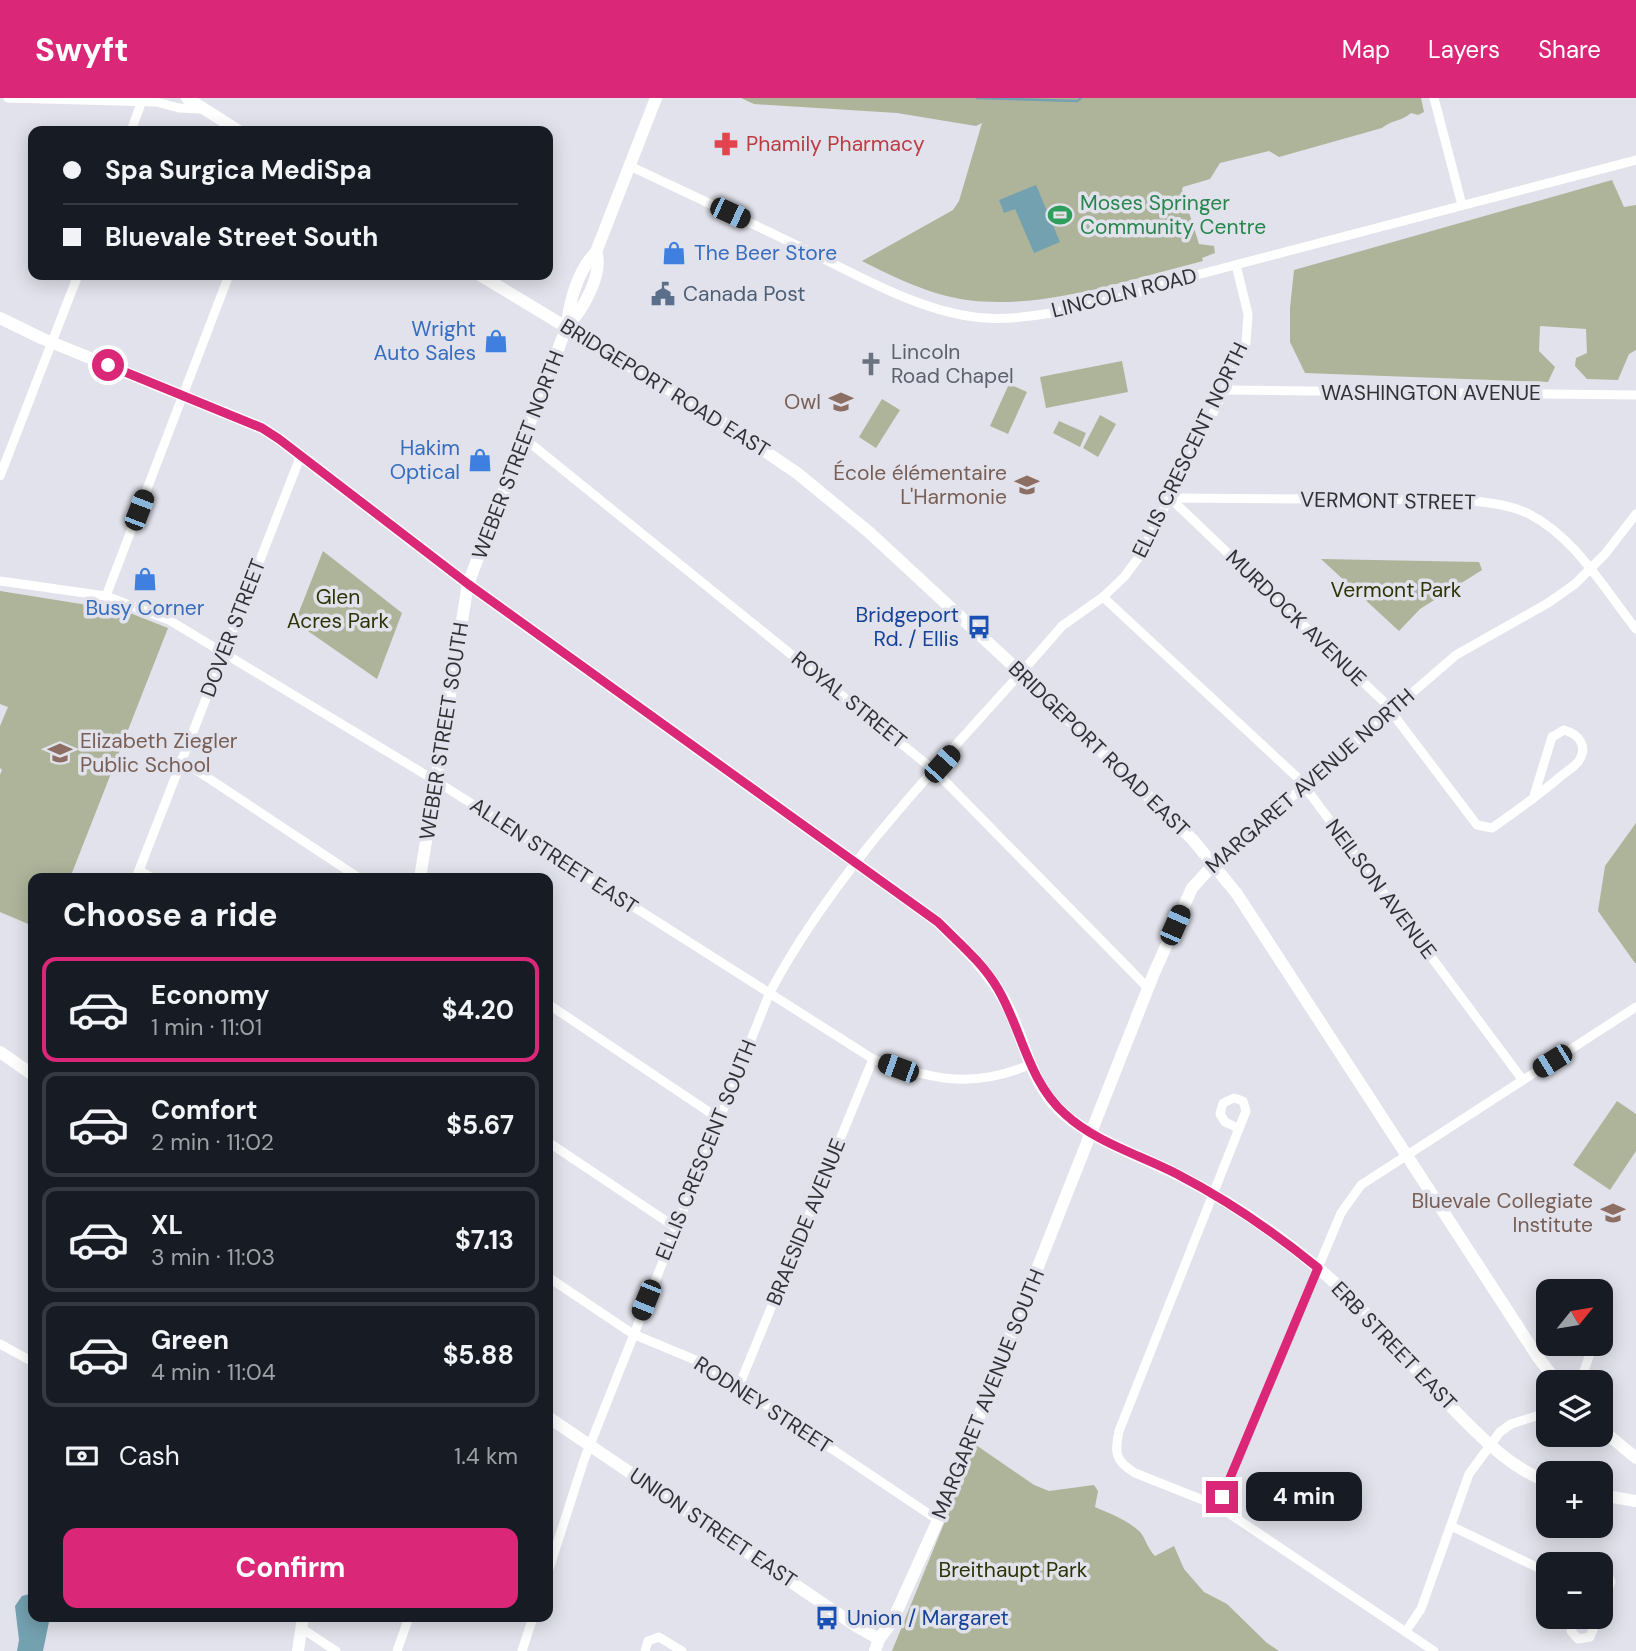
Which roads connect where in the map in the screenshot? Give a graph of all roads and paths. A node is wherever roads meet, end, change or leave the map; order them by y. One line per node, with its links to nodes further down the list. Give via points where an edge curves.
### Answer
1 (8, 98): 5 (street)
2 (187, 98): 6 (main road)
3 (656, 98): 10 (main road, WEBER STREET NORTH)
4 (1434, 98): 11 (street)
5 (142, 100): 6 (street); 7 (street)
6 (202, 109): 8 (main road)
7 (133, 126)
8 (231, 126)
9 (1636, 160): 11 (street, LINCOLN ROAD)
10 (630, 166): 12 (street, LINCOLN ROAD, via 861,276 955,314 1012,318 1053,312); 17 (main road, WEBER STREET NORTH, via 568,308)
11 (1462, 205): 12 (street, LINCOLN ROAD)
12 (1236, 265): 19 (street, ELLIS CRESCENT NORTH, via 1246,298 1248,329)
13 (76, 280): 18 (street)
14 (227, 280): 21 (street)
15 (489, 280): 17 (main road, BRIDGEPORT ROAD EAST)
16 (0, 318): 18 (main road, ERB STREET EAST)
17 (567, 326): 22 (main road, WEBER STREET NORTH); 34 (main road, BRIDGEPORT ROAD EAST, via 797,473 870,533)
18 (52, 342): 21 (main road, ERB STREET EAST); 24 (street)
19 (1225, 390): 20 (street, WASHINGTON AVENUE); 25 (street, ELLIS CRESCENT NORTH)
20 (1636, 394)
21 (183, 396): 23 (main road, ERB STREET EAST, via 262,428); 30 (street)
22 (525, 439): 29 (main road, WEBER STREET NORTH); 37 (street, ROYAL STREET)
23 (301, 455): 29 (main road, ERB STREET EAST); 33 (street, DOVER STREET)
24 (0, 476)
25 (1170, 498): 27 (street, VERMONT STREET, via 1465,500 1503,505 1530,514 1562,537); 31 (street, ELLIS CRESCENT NORTH, via 1139,558); 35 (street, MURDOCK AVENUE)
26 (1636, 514): 27 (street, MARGARET AVENUE NORTH)
27 (1590, 570): 32 (street, VERMONT STREET); 35 (street, MARGARET AVENUE NORTH, via 1548,603 1456,654)
28 (0, 581): 30 (street, ALLEN STREET EAST)
29 (468, 584): 38 (main road, WEBER STREET SOUTH); 41 (main road, ERB STREET EAST)
30 (106, 596): 33 (street, ALLEN STREET EAST, via 169,620)
31 (1103, 597): 34 (street, ELLIS CRESCENT NORTH, via 1062,626); 39 (street, NEILSON AVENUE)
32 (1636, 629)
33 (223, 651): 36 (street, DOVER STREET); 38 (street, ALLEN STREET EAST)
34 (1021, 674): 37 (street, ELLIS CRESCENT NORTH); 42 (main road, BRIDGEPORT ROAD EAST)
35 (1391, 711): 39 (street, MARGARET AVENUE NORTH); 40 (street, MURDOCK AVENUE, via 1477,825 1492,828)
36 (181, 760): 43 (street, DOVER STREET); 44 (street)
37 (935, 771): 41 (street, ELLIS CRESCENT NORTH); 46 (street, ROYAL STREET)
38 (436, 781): 45 (main road, WEBER STREET SOUTH); 47 (street, ALLEN STREET EAST)
39 (1304, 785): 42 (street, MARGARET AVENUE NORTH); 54 (street, NEILSON AVENUE)
40 (1533, 799): 40 (street, MURDOCK AVENUE, via 1578,762 1581,739 1574,733 1564,730 1552,737)
41 (855, 862): 47 (street, ELLIS CRESCENT SOUTH); 52 (main road, ERB STREET EAST, via 938,922 984,969 1008,1008)
42 (1214, 864): 46 (main road, MARGARET AVENUE NORTH, via 1192,888); 59 (main road, BRIDGEPORT ROAD EAST)
43 (137, 873)
44 (351, 873)
45 (421, 873)
46 (1148, 988): 57 (main road, MARGARET AVENUE NORTH)
47 (770, 992): 51 (street, ALLEN STREET EAST); 55 (street, ELLIS CRESCENT SOUTH)
48 (553, 1007): 55 (street)
49 (1636, 1007): 54 (street)
50 (0, 1052): 53 (main road)
51 (873, 1059): 52 (street, ALLEN STREET EAST, via 925,1076 959,1080 992,1077); 68 (street, BRAESIDE AVENUE)
52 (1031, 1064): 57 (main road, ERB STREET EAST, via 1053,1103)
53 (28, 1072)
54 (1522, 1079): 59 (street)
55 (718, 1118): 61 (street, ELLIS CRESCENT SOUTH)
56 (1238, 1128): 60 (street)
57 (1091, 1133): 60 (main road, ERB STREET EAST); 79 (main road, MARGARET AVENUE SOUTH)
58 (553, 1145): 61 (street)
59 (1407, 1155): 62 (street, via 1361,1185 1341,1213); 67 (main road, BRIDGEPORT ROAD EAST)
60 (1214, 1194): 62 (main road, ERB STREET EAST); 78 (street, via 1115,1451 1135,1473)
61 (675, 1227): 64 (street, ELLIS CRESCENT SOUTH)
62 (1318, 1268): 73 (main road, ERB STREET EAST); 78 (street)
63 (553, 1280): 64 (street, RODNEY STREET)
64 (633, 1334): 68 (street, RODNEY STREET, via 705,1364); 72 (street, ELLIS CRESCENT SOUTH)
65 (0, 1344): 66 (street)
66 (28, 1359)
67 (1548, 1370)
68 (739, 1386): 79 (street, RODNEY STREET)
69 (1536, 1416): 73 (street, via 1511,1424)
70 (553, 1420): 72 (main road, UNION STREET EAST)
71 (1613, 1439): 74 (main road)
72 (590, 1444): 81 (street, ELLIS CRESCENT SOUTH); 89 (main road, UNION STREET EAST, via 856,1626)
73 (1489, 1445): 75 (main road, ERB STREET EAST); 80 (street, via 1469,1474)
74 (1636, 1458)
75 (1536, 1476)
76 (1613, 1497): 77 (main road)
77 (1636, 1501)
78 (1218, 1506): 88 (street)
79 (938, 1520): 89 (main road, MARGARET AVENUE SOUTH)
80 (1451, 1526): 82 (street); 88 (street, via 1421,1609)
81 (553, 1557)
82 (1536, 1567)
83 (407, 1622): 92 (street)
84 (531, 1622): 93 (street)
85 (302, 1623): 90 (main road); 91 (street)
86 (1571, 1629): 87 (street, via 1578,1639 1590,1637)
87 (1593, 1629)
88 (1406, 1631): 96 (street)
89 (877, 1645)
90 (298, 1651)
91 (336, 1651)
92 (397, 1651)
93 (522, 1651)
94 (645, 1651): 95 (street, via 648,1641 659,1637)
95 (682, 1651)
96 (1434, 1651)

